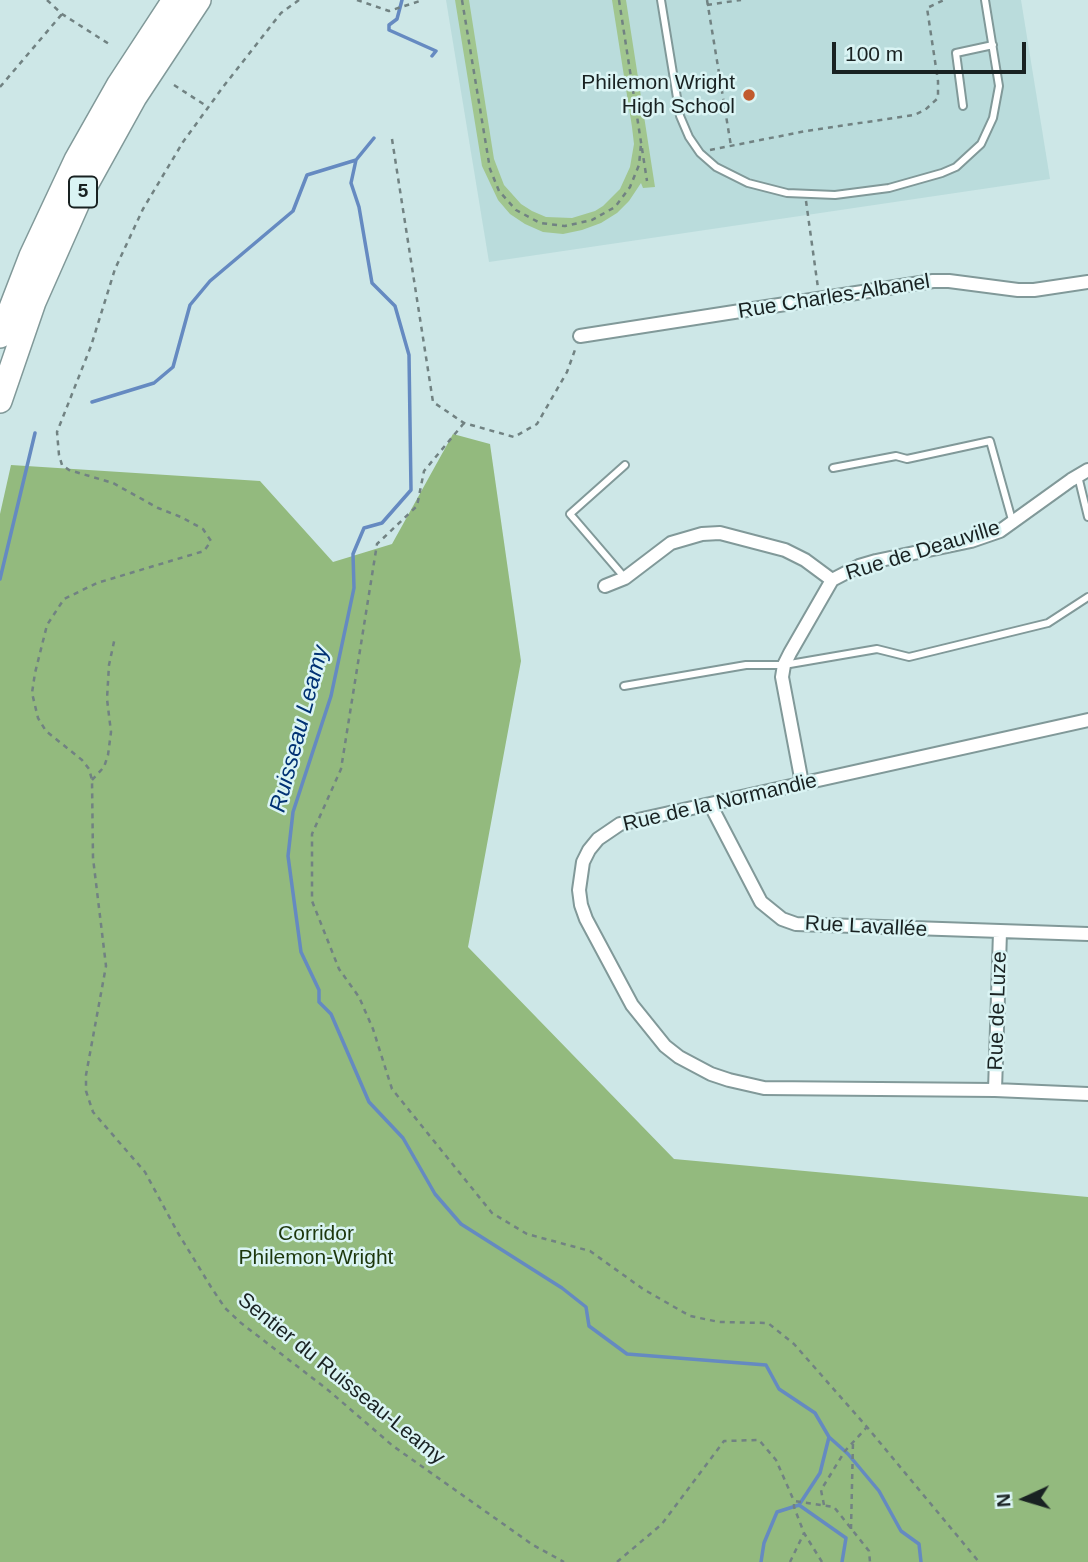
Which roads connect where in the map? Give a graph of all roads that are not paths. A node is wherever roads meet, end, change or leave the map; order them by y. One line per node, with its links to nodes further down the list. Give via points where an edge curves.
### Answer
1 (174, 0): 8 (highway, 5, via 85,144 38,240)
2 (199, 0): 10 (highway, 5, via 135,96 84,189 34,302)
3 (661, 0): 5 (lane, via 680,116 700,152 716,167 748,184 805,195 873,192 956,167 981,144 993,118 999,86)
4 (985, 0): 5 (lane)
5 (993, 45): 6 (lane, via 956,53)
6 (963, 106)
7 (1088, 282): 9 (street, Rue Charles-Albanel, via 1018,290 933,281)
8 (0, 336)
9 (580, 336)
10 (0, 401)
11 (625, 465): 16 (lane, via 570,514)
12 (833, 468): 15 (lane, via 990,441)
13 (1083, 473): 14 (lane); 15 (street, Rue de Deauville)
14 (1088, 517)
15 (1013, 522): 17 (street, Rue de Deauville, via 984,537 876,561)
16 (625, 578): 17 (street, via 671,543 720,533 785,550); 18 (street)
17 (832, 580): 20 (street, Rue de Deauville)
18 (606, 586)
19 (1088, 597): 20 (lane, via 1048,623 909,657 877,649)
20 (784, 665): 21 (lane, via 746,665); 23 (street, via 783,691)
21 (624, 686)
22 (1088, 720): 23 (street, Rue de la Normandie)
23 (802, 783): 24 (street, Rue de la Normandie)
24 (710, 804): 25 (street, Rue Lavallée, via 761,902 782,919 812,926); 27 (street, Rue de la Normandie, via 620,824 589,850 580,876 586,919 632,1005 665,1045 711,1074 764,1088)
25 (1000, 932): 26 (street, Rue Lavallée); 27 (street, Rue de Luze)
26 (1088, 934)
27 (995, 1090): 28 (street, Rue de la Normandie)
28 (1088, 1094)

